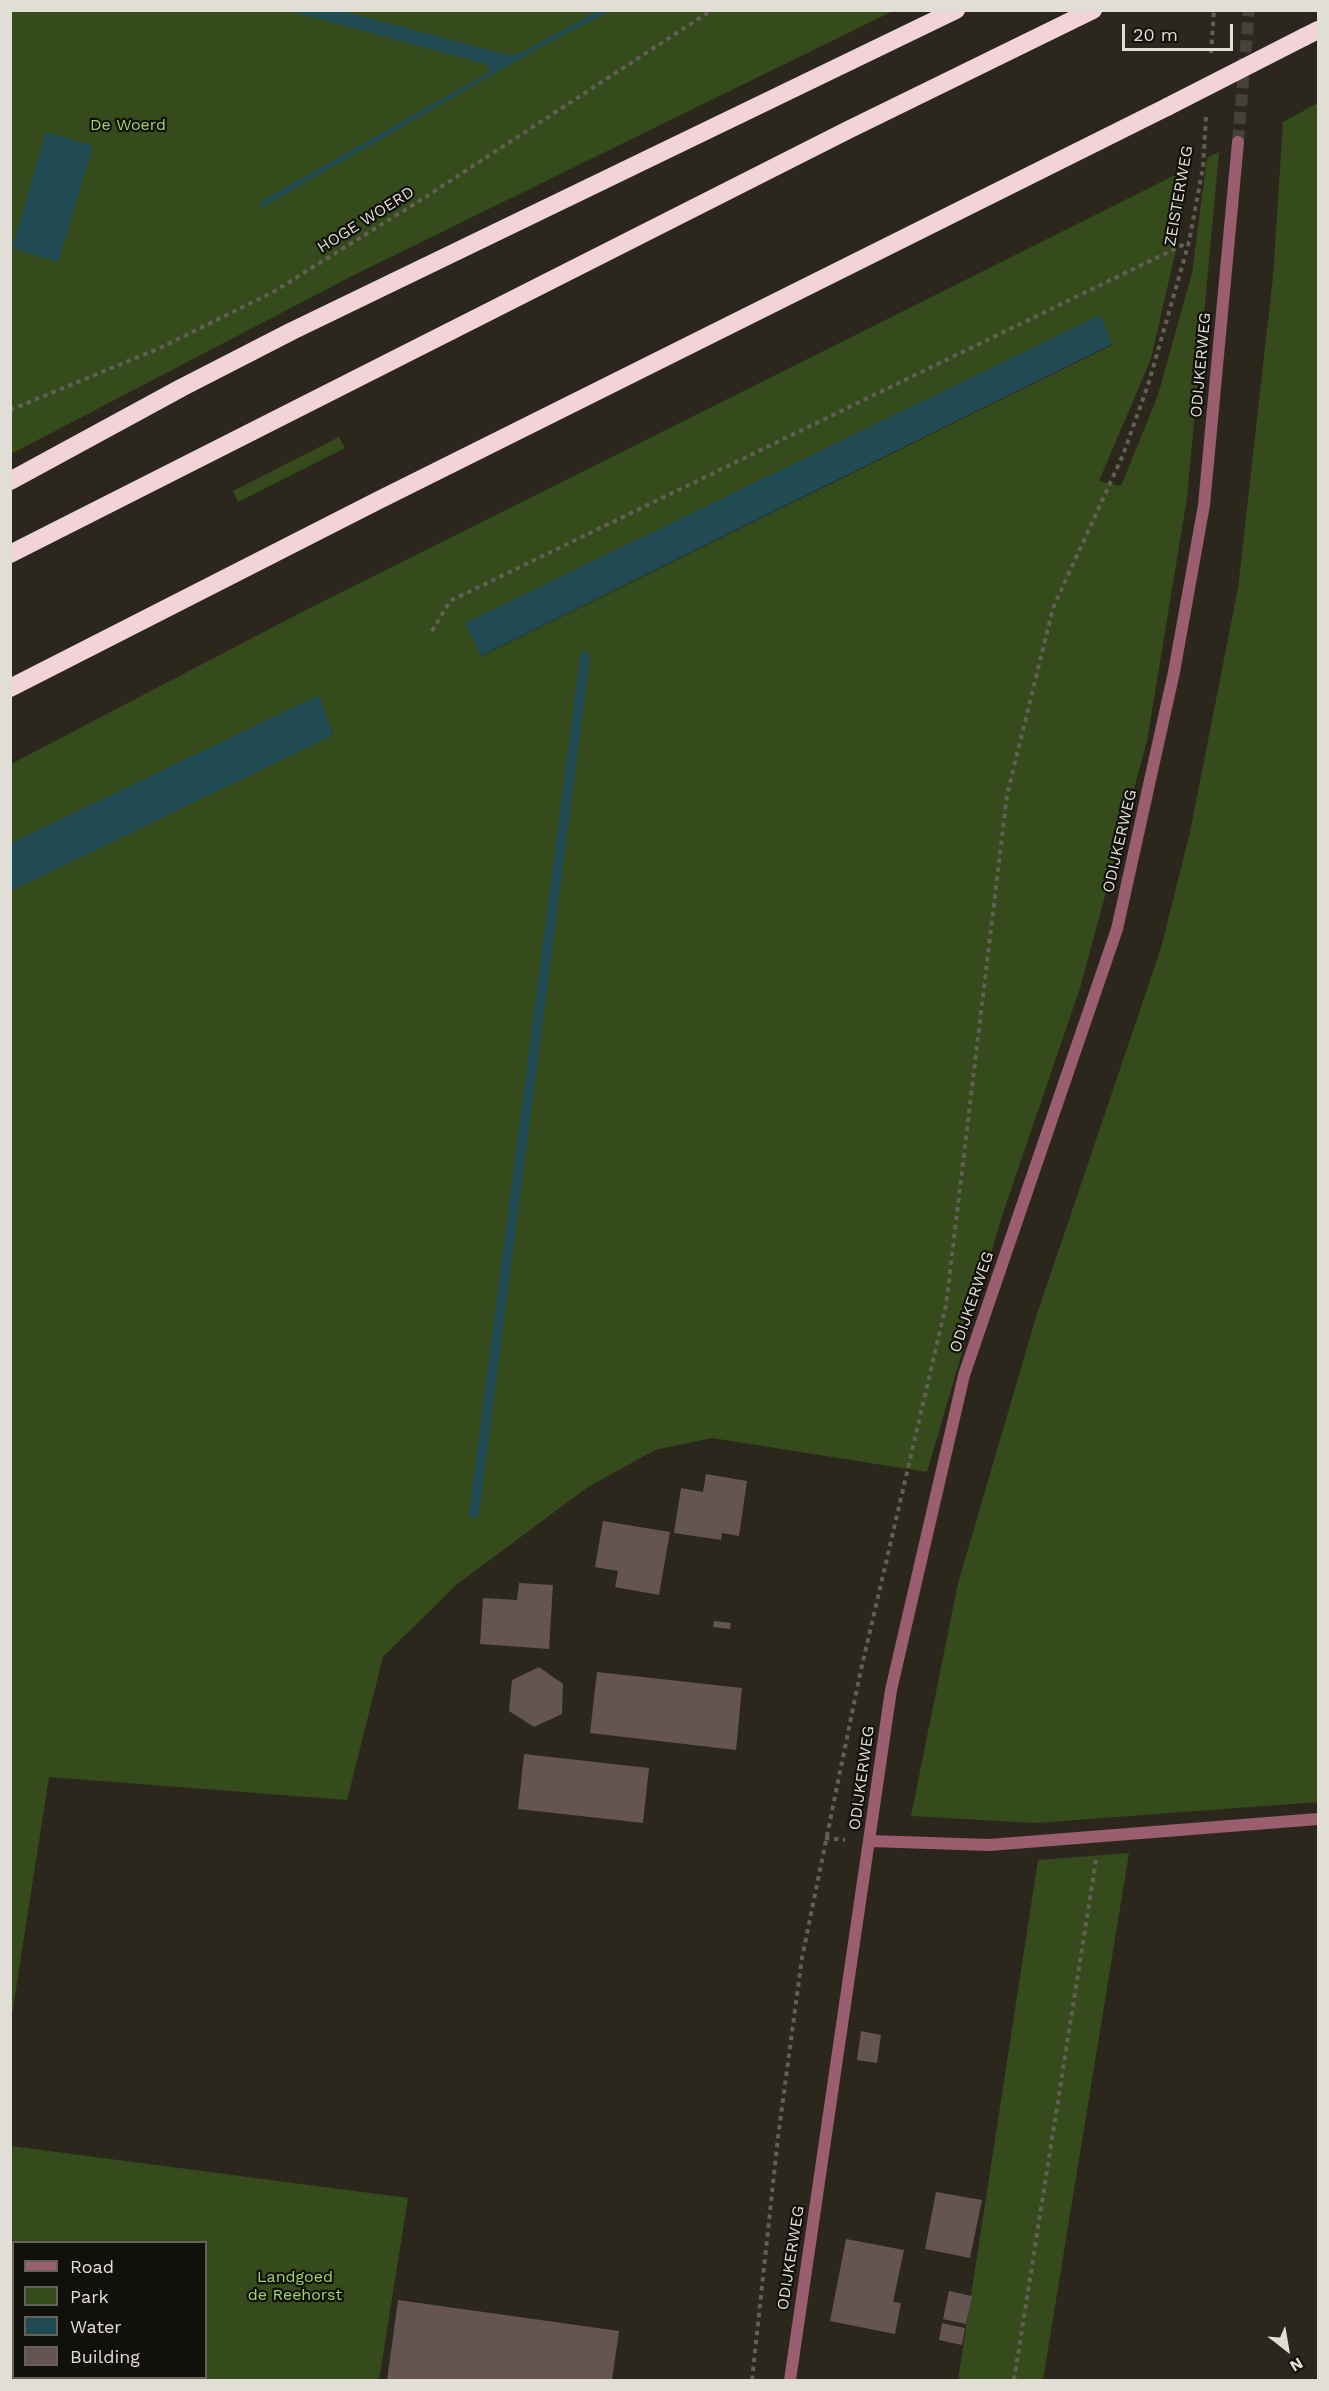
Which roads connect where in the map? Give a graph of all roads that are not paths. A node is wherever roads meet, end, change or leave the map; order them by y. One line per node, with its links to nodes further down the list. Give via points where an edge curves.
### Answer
1 (956, 10): 5 (highway, via 292,331)
2 (1093, 10): 6 (highway)
3 (1311, 33): 7 (highway, bridge)
4 (1238, 142): 9 (street, ODIJKERWEG, via 1204,505 1174,672 1117,929 964,1375 891,1690)
5 (10, 481)
6 (10, 554)
7 (10, 688)
8 (1318, 1819): 9 (street, via 989,1845)
9 (870, 1841): 10 (street, ODIJKERWEG)
10 (790, 2380)

